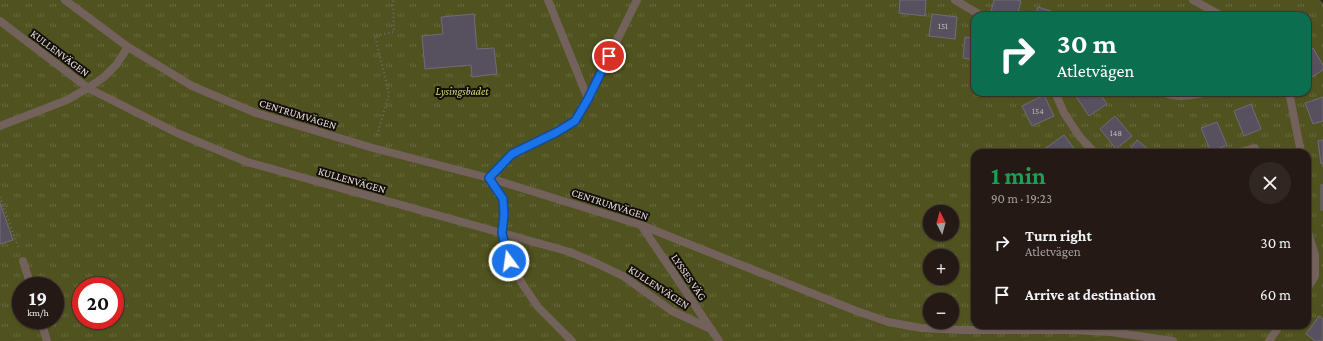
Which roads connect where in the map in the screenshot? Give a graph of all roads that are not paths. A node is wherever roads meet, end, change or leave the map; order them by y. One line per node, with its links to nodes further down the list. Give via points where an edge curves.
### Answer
1 (65, 0): 9 (lane, CENTRUMVÄGEN)
2 (548, 0): 13 (lane)
3 (637, 0): 13 (lane)
4 (955, 0): 6 (lane)
5 (1193, 0): 7 (lane)
6 (975, 12)
7 (1215, 12)
8 (0, 21): 10 (lane, KULLENVÄGEN)
9 (128, 47): 10 (lane, via 116,65); 19 (lane, CENTRUMVÄGEN, via 192,86 256,114)
10 (88, 88): 14 (lane, via 68,100); 21 (lane, KULLENVÄGEN, via 177,133 247,162)
11 (1057, 96): 16 (lane, via 1064,113)
12 (1289, 96): 18 (lane)
13 (588, 99): 19 (lane, via 575,121 512,154)
14 (0, 126)
15 (1255, 148): 17 (lane)
16 (1091, 149)
17 (1251, 149)
18 (1300, 149)
19 (489, 178): 20 (lane, CENTRUMVÄGEN); 21 (lane, via 503,199)
20 (641, 225): 26 (lane, LYSSES VÄG); 32 (lane, CENTRUMVÄGEN, via 888,322 921,328 962,330 1111,332)
21 (502, 233): 26 (lane, KULLENVÄGEN, via 570,252 598,264 623,276 672,311); 30 (lane, via 509,261 523,285 538,306)
22 (1311, 244): 25 (lane, via 1315,276)
23 (23, 261): 24 (lane)
24 (28, 277)
25 (1311, 282)
26 (711, 328): 31 (lane, LYSSES VÄG)
27 (44, 329): 29 (lane)
28 (1277, 329): 33 (lane)
29 (47, 341)
30 (572, 341)
31 (718, 341)
32 (1173, 341)
33 (1269, 341)

